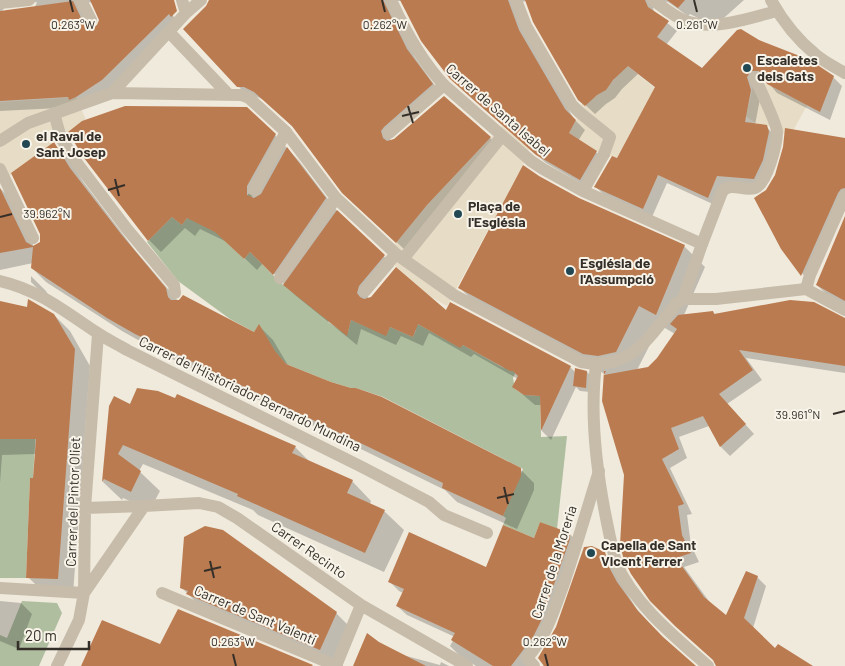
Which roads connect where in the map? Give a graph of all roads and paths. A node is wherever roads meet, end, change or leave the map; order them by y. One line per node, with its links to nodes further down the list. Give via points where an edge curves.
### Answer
1 (29, 0): 8 (street)
2 (81, 0): 11 (street)
3 (182, 0): 10 (street)
4 (201, 0): 10 (street)
5 (391, 0): 15 (street, Carrer de Santa Isabel, via 418,54)
6 (516, 0): 25 (street, via 526,26 563,91 579,112 610,137)
7 (653, 0): 9 (street, via 685,21 700,24 726,22)
8 (0, 3)
9 (774, 6): 13 (street, via 816,55)
10 (186, 14): 12 (street)
11 (91, 20)
12 (169, 32): 16 (street); 17 (street)
13 (845, 73)
14 (755, 78): 29 (street, via 777,131 768,174 757,188 730,187 722,192)
15 (444, 85): 20 (street); 21 (street, Carrer de Santa Isabel)
16 (112, 94): 17 (street); 18 (street)
17 (228, 94): 19 (street, via 249,98)
18 (54, 113): 22 (street, via 28,122); 35 (street, via 62,138 77,163 174,285)
19 (286, 132): 24 (street); 27 (street)
20 (389, 133)
21 (502, 136): 25 (street, Carrer de Santa Isabel, via 531,161); 30 (street)
22 (0, 141)
23 (0, 169): 28 (street)
24 (254, 190)
25 (583, 190): 29 (street, Carrer de Santa Isabel)
26 (845, 196): 33 (street)
27 (336, 198): 30 (street); 31 (street)
28 (33, 238)
29 (702, 244): 36 (street)
30 (399, 256): 34 (street); 39 (street, via 454,295 581,362)
31 (280, 278)
32 (0, 281): 38 (street, Carrer de l'Historiador Bernardo Mundina, via 37,293)
33 (806, 289): 36 (street); 37 (street)
34 (365, 291)
35 (175, 293)
36 (680, 301): 39 (street, via 633,354)
37 (845, 310)
38 (98, 334): 42 (street, Carrer del Pintor Oliet); 43 (street, Carrer de l'Historiador Bernardo Mundina, via 404,488 444,515)
39 (596, 365): 40 (street, via 592,398)
40 (598, 471): 48 (street, Carrer de la Moreria, via 547,629); 52 (street, via 613,548 622,576 665,628)
41 (144, 506): 42 (street, Carrer Recinto); 45 (street); 47 (street, Carrer Recinto, via 199,503 218,507)
42 (85, 508): 45 (street, Carrer del Pintor Oliet)
43 (487, 533)
44 (0, 588): 45 (street)
45 (84, 593): 49 (street, Carrer del Pintor Oliet, via 79,620)
46 (162, 593): 50 (street, Carrer de Sant Valentí)
47 (361, 605): 50 (street); 51 (street, Carrer Recinto)
48 (527, 663)
49 (57, 666)
50 (336, 666)
51 (467, 666)
52 (708, 666)

